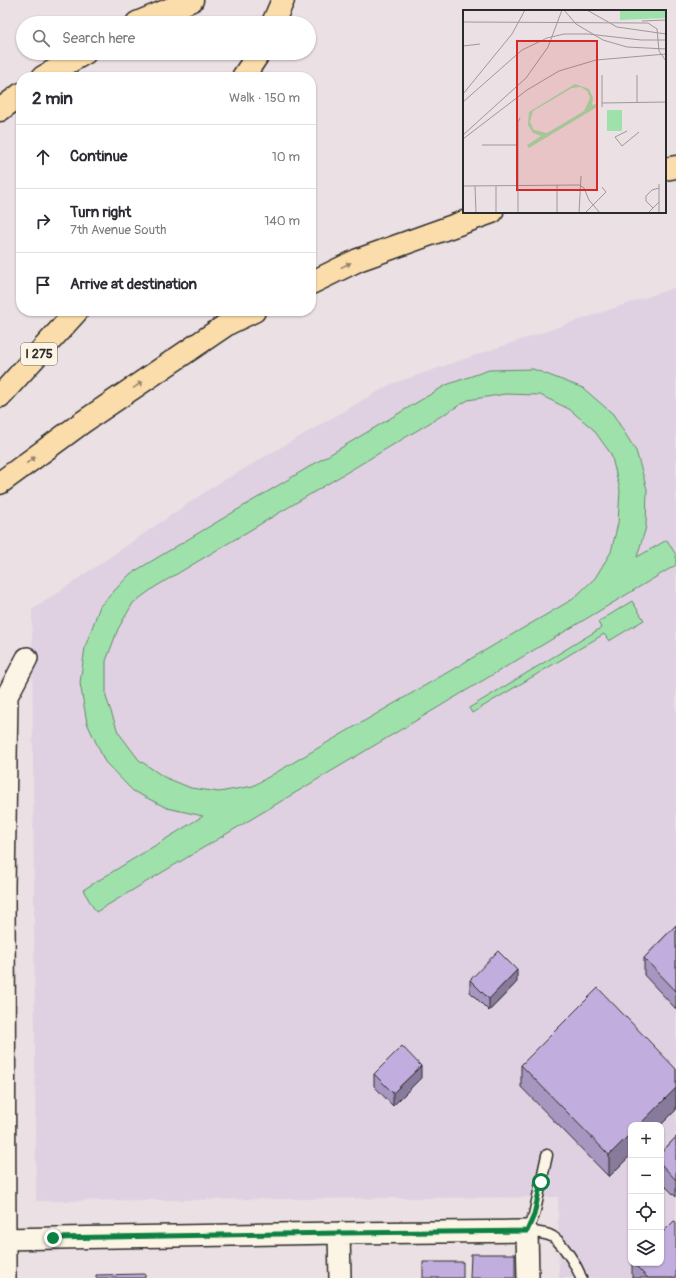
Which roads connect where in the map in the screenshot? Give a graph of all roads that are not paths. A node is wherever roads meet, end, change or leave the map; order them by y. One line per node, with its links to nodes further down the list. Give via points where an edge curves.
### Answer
1 (192, 0): 3 (highway)
2 (283, 0): 4 (highway)
3 (154, 16)
4 (275, 16)
5 (73, 60): 7 (highway)
6 (254, 60): 8 (highway)
7 (52, 72)
8 (246, 72)
9 (16, 98): 10 (highway)
10 (0, 110)
11 (676, 167): 12 (highway)
12 (666, 169)
13 (489, 213): 14 (highway, one-way to 13, via 358,260)
14 (316, 281)
15 (72, 316): 17 (highway, I 275)
16 (244, 316): 18 (highway, one-way to 16, via 83,422 229,323)
17 (0, 396)
18 (0, 483)
19 (27, 658): 20 (street, via 7,696)
20 (2, 887): 24 (street)
21 (547, 1155): 22 (lane, via 534,1215)
22 (527, 1231): 23 (street); 27 (street); 28 (lane, via 555,1238 569,1254)
23 (339, 1233): 24 (street); 26 (street)
24 (2, 1239): 25 (street)
25 (5, 1278)
26 (340, 1278)
27 (528, 1278)
28 (581, 1278)

